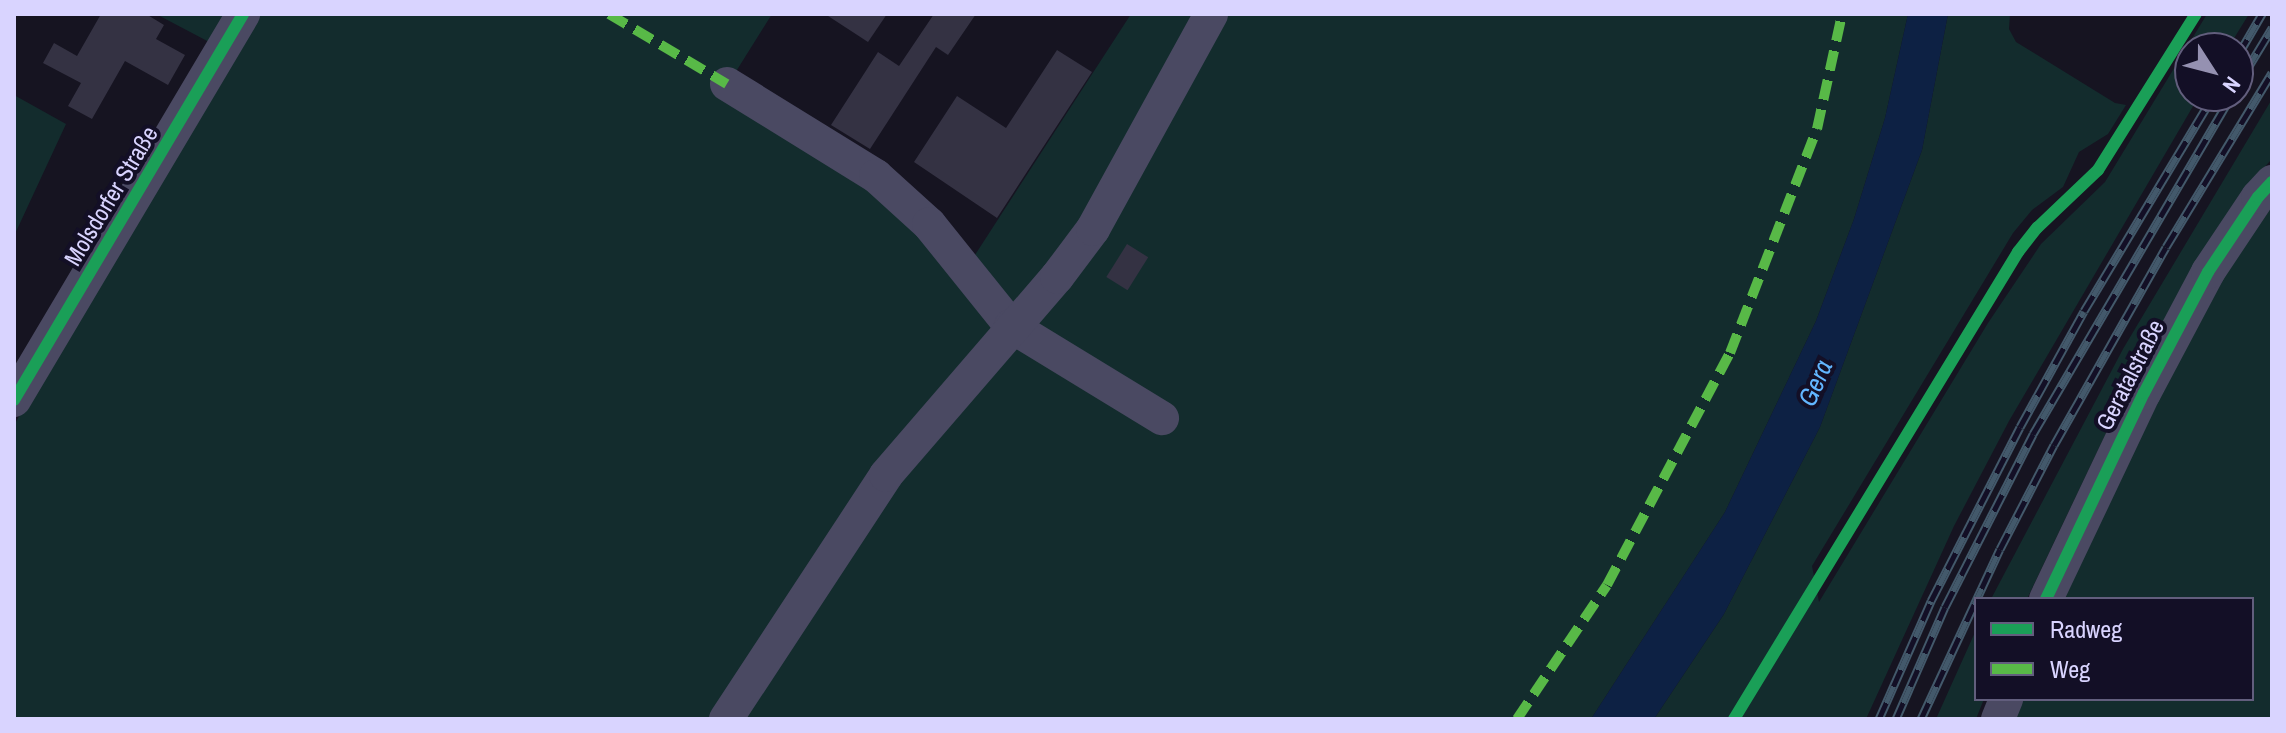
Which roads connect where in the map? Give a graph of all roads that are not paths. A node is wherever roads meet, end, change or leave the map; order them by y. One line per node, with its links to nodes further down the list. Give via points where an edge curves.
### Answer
1 (243, 14): 6 (street, Molsdorfer Straße)
2 (1211, 14): 5 (street, via 1093,229)
3 (727, 84): 5 (street, via 876,176 929,224)
4 (2272, 182): 8 (street, Geratalstraße, via 2208,272 2137,406)
5 (1011, 326): 7 (street); 9 (street, via 886,475)
6 (14, 400)
7 (1162, 418)
8 (2047, 597)
9 (726, 719)

